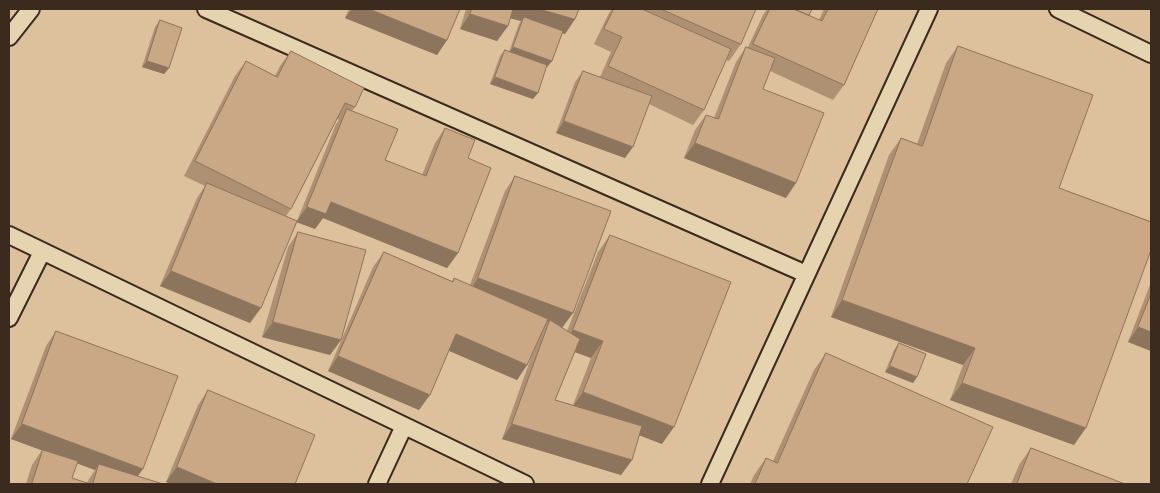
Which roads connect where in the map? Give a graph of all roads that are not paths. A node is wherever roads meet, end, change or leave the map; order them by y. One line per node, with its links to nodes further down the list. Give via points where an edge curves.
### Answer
1 (31, 9): 5 (lane)
2 (206, 9): 9 (lane)
3 (929, 9): 9 (lane)
4 (1058, 9): 6 (lane)
5 (9, 36)
6 (1151, 54)
7 (9, 235): 8 (lane)
8 (42, 252): 10 (lane); 11 (lane)
9 (806, 274): 14 (lane)
10 (9, 318)
11 (404, 426): 12 (lane); 13 (lane)
12 (377, 484)
13 (525, 484)
14 (710, 484)

